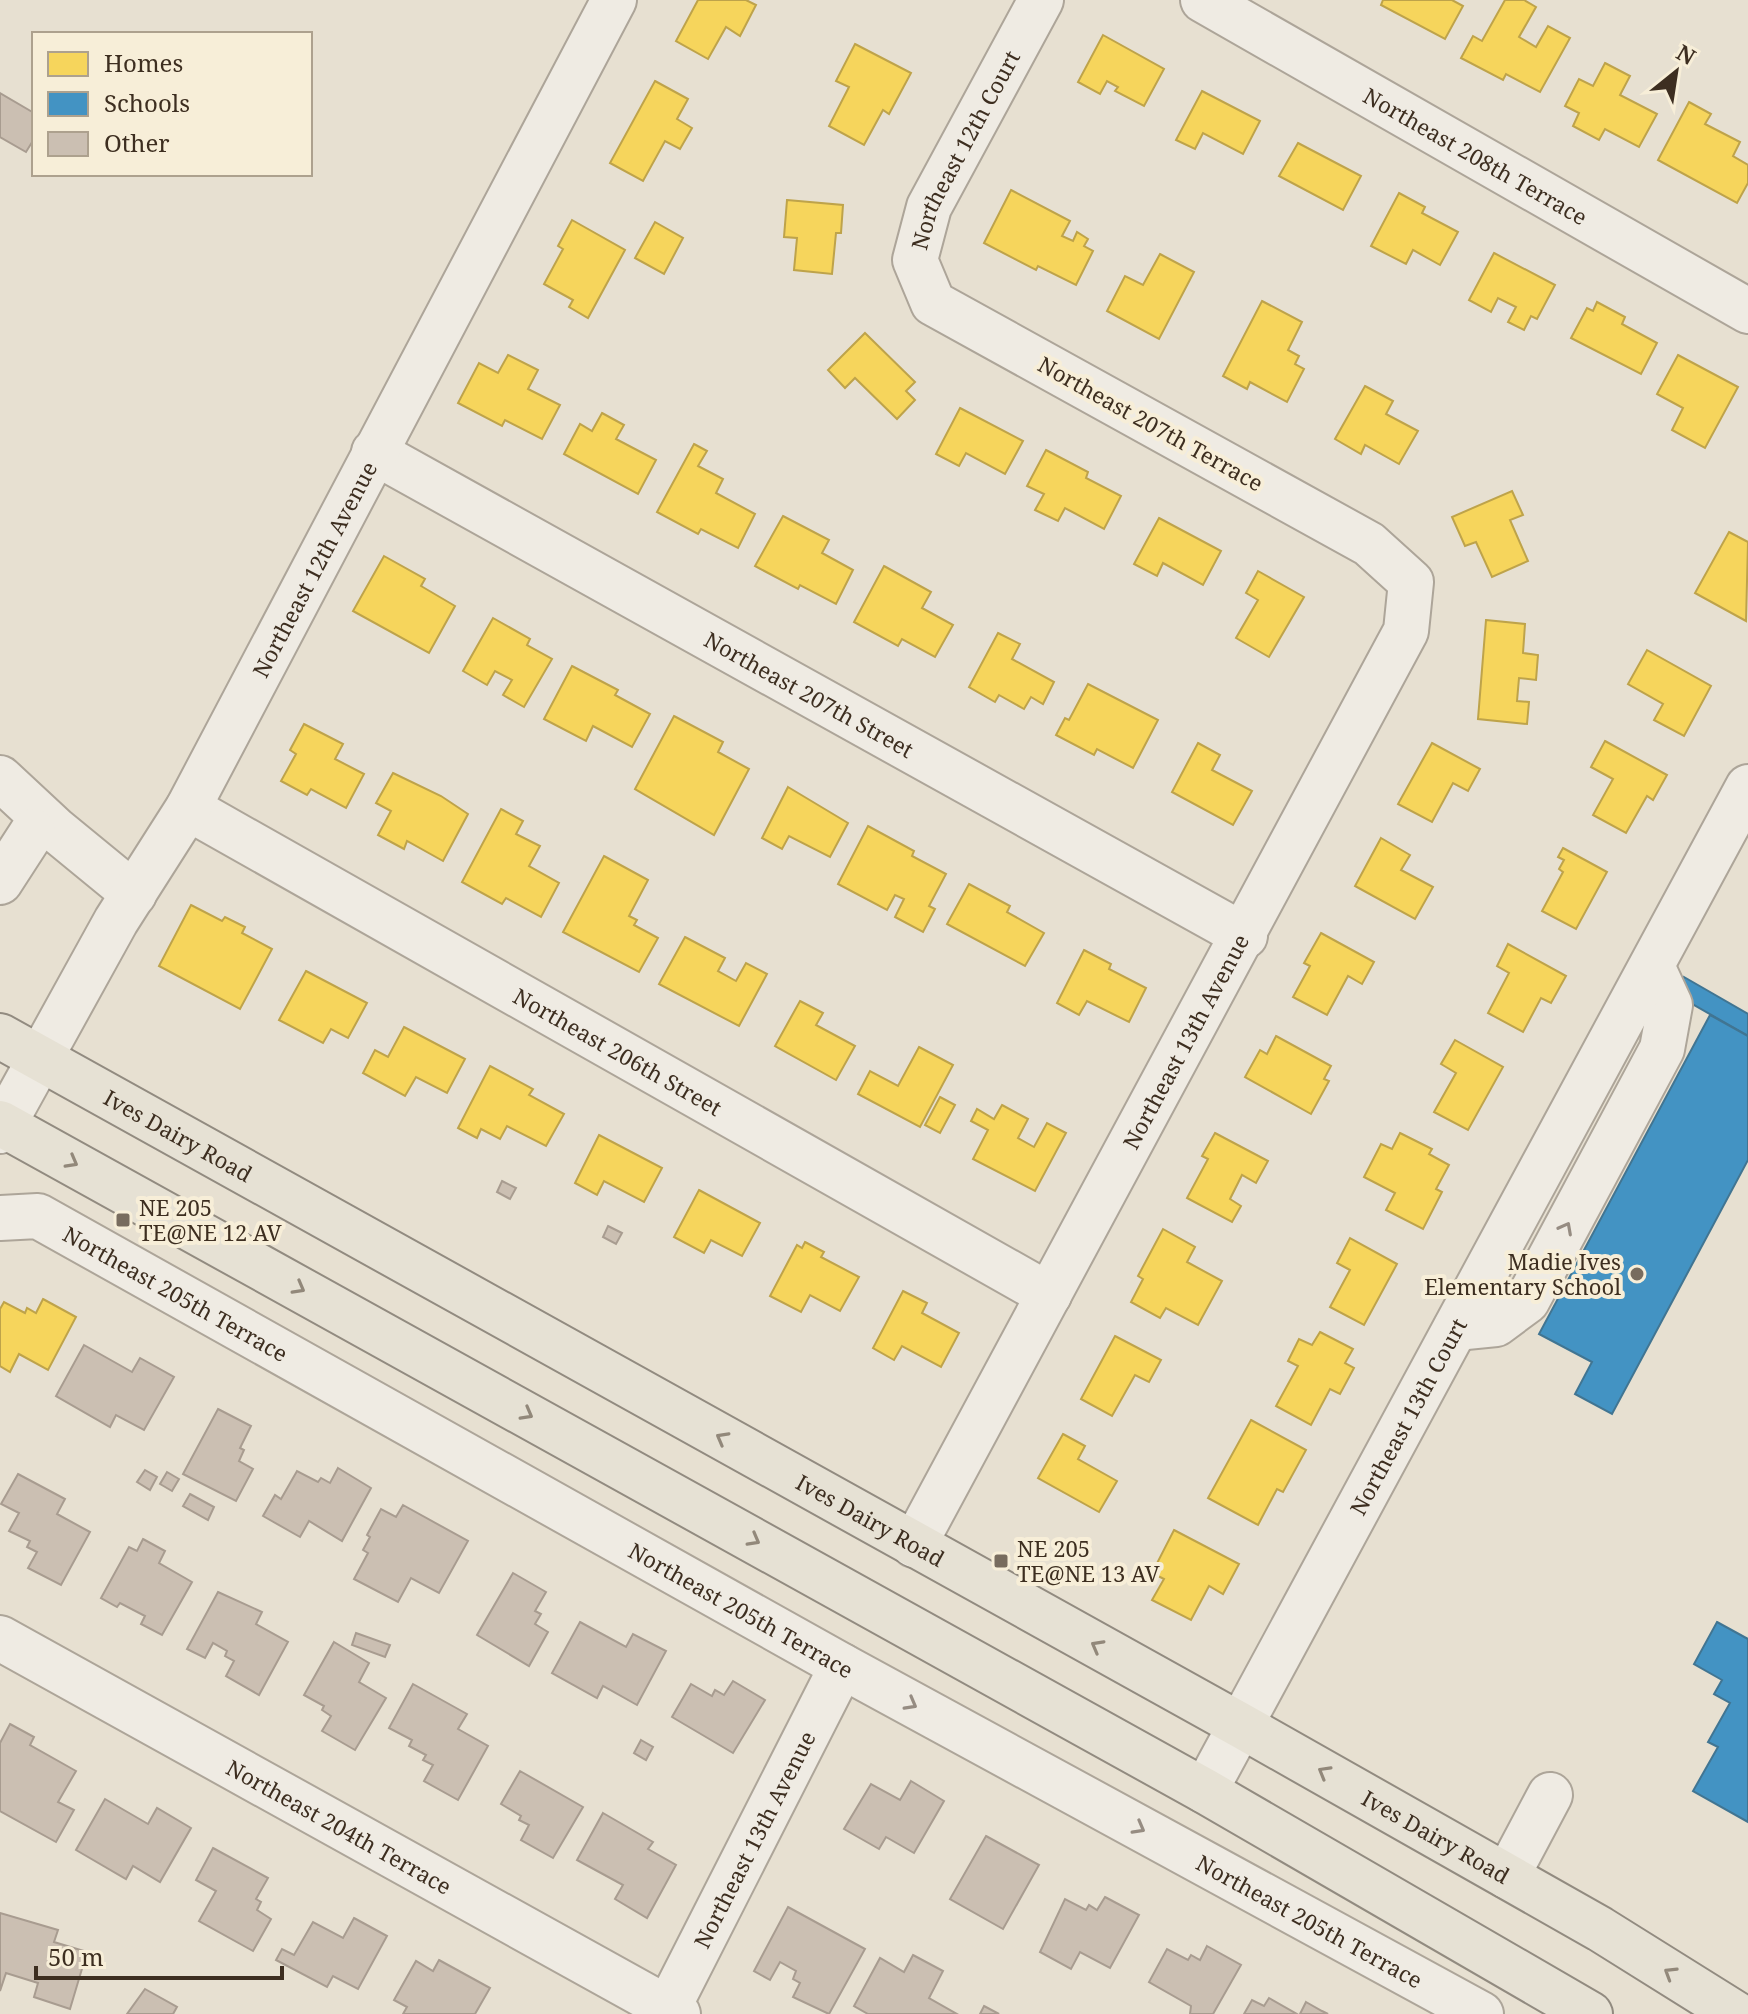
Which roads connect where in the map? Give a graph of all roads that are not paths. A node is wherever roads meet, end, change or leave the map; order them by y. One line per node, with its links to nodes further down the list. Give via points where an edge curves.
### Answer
1 (614, 0): 6 (street, Northeast 12th Avenue)
2 (1041, 0): 4 (street, Northeast 12th Court, via 929,207 915,260)
3 (1203, 0): 5 (street, Northeast 208th Terrace)
4 (933, 303): 7 (street, Northeast 207th Terrace)
5 (1748, 311)
6 (374, 452): 11 (street, Northeast 12th Avenue); 15 (street, Northeast 207th Street)
7 (1369, 544): 15 (street, Northeast 13th Avenue, via 1411,582 1406,631)
8 (0, 778): 14 (street)
9 (1748, 787): 24 (street, Northeast 13th Court)
10 (0, 801): 12 (street)
11 (188, 808): 14 (street, Northeast 12th Avenue); 20 (street, Northeast 206th Street)
12 (33, 831): 13 (street); 14 (street)
13 (0, 882)
14 (128, 903): 17 (street, Northeast 12th Avenue)
15 (1245, 936): 20 (street, Northeast 13th Avenue)
16 (0, 1036): 17 (main road, Ives Dairy Road)
17 (39, 1058): 18 (street, Northeast 12th Avenue); 21 (main road, Ives Dairy Road, one-way to 17)
18 (1, 1126): 25 (main road, one-way to 25)
19 (0, 1218): 23 (street, Northeast 205th Terrace, via 38,1216)
20 (1049, 1295): 21 (street, Northeast 13th Avenue)
21 (914, 1545): 24 (main road, Ives Dairy Road, one-way to 21)
22 (0, 1638): 28 (street, Northeast 204th Terrace)
23 (842, 1666): 28 (street, Northeast 13th Avenue); 29 (street, Northeast 205th Terrace, one-way to 29)
24 (1240, 1725): 25 (street, Northeast 13th Court); 27 (main road, Ives Dairy Road, one-way to 24)
25 (1205, 1791): 30 (main road)
26 (1550, 1795): 27 (street)
27 (1507, 1876): 31 (main road, Ives Dairy Road, one-way to 27)
28 (670, 2012)
29 (1481, 2014)
30 (1590, 2014)
31 (1736, 2014)

